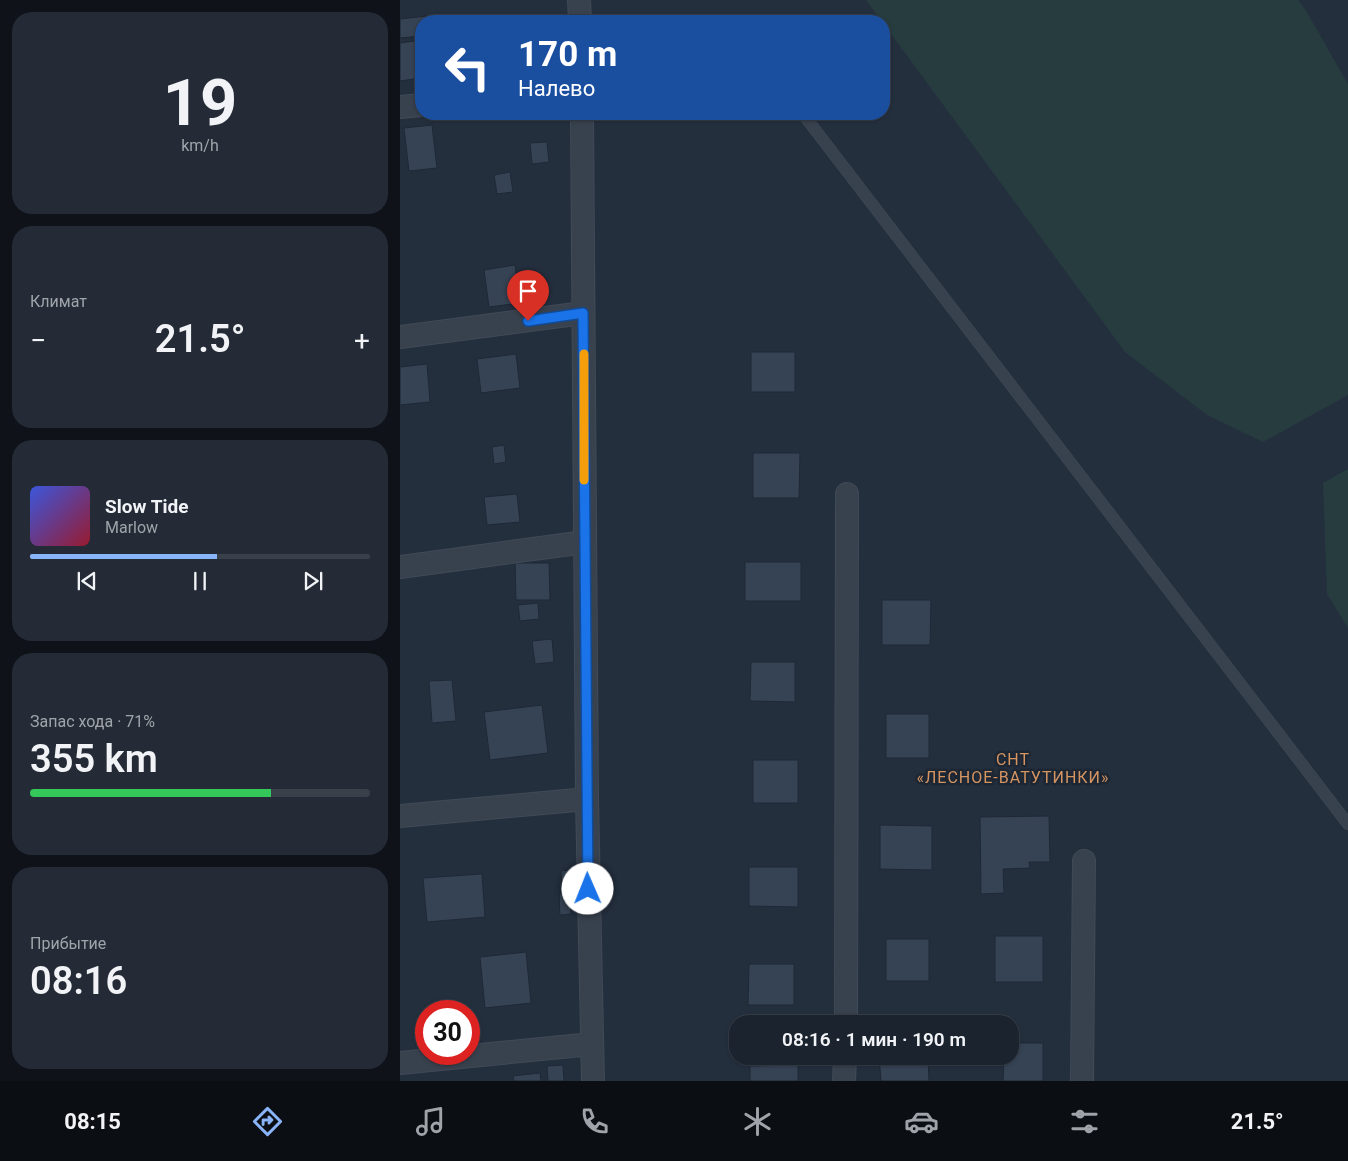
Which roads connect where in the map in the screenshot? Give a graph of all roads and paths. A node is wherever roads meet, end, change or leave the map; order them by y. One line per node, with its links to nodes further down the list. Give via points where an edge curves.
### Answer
1 (579, 0): 2 (street)
2 (580, 15)
3 (415, 105): 4 (street)
4 (400, 107)
5 (582, 120): 7 (street)
6 (808, 120): 14 (lane)
7 (583, 313): 8 (street); 10 (street)
8 (400, 338)
9 (847, 494): 16 (street)
10 (585, 542): 11 (street); 12 (street)
11 (400, 567)
12 (587, 799): 13 (street); 17 (street)
13 (400, 816)
14 (1348, 824)
15 (1084, 861): 22 (street)
16 (846, 1015)
17 (592, 1044): 18 (street); 20 (street)
18 (400, 1063)
19 (845, 1065): 21 (street)
20 (593, 1081)
21 (844, 1081)
22 (1082, 1081)

